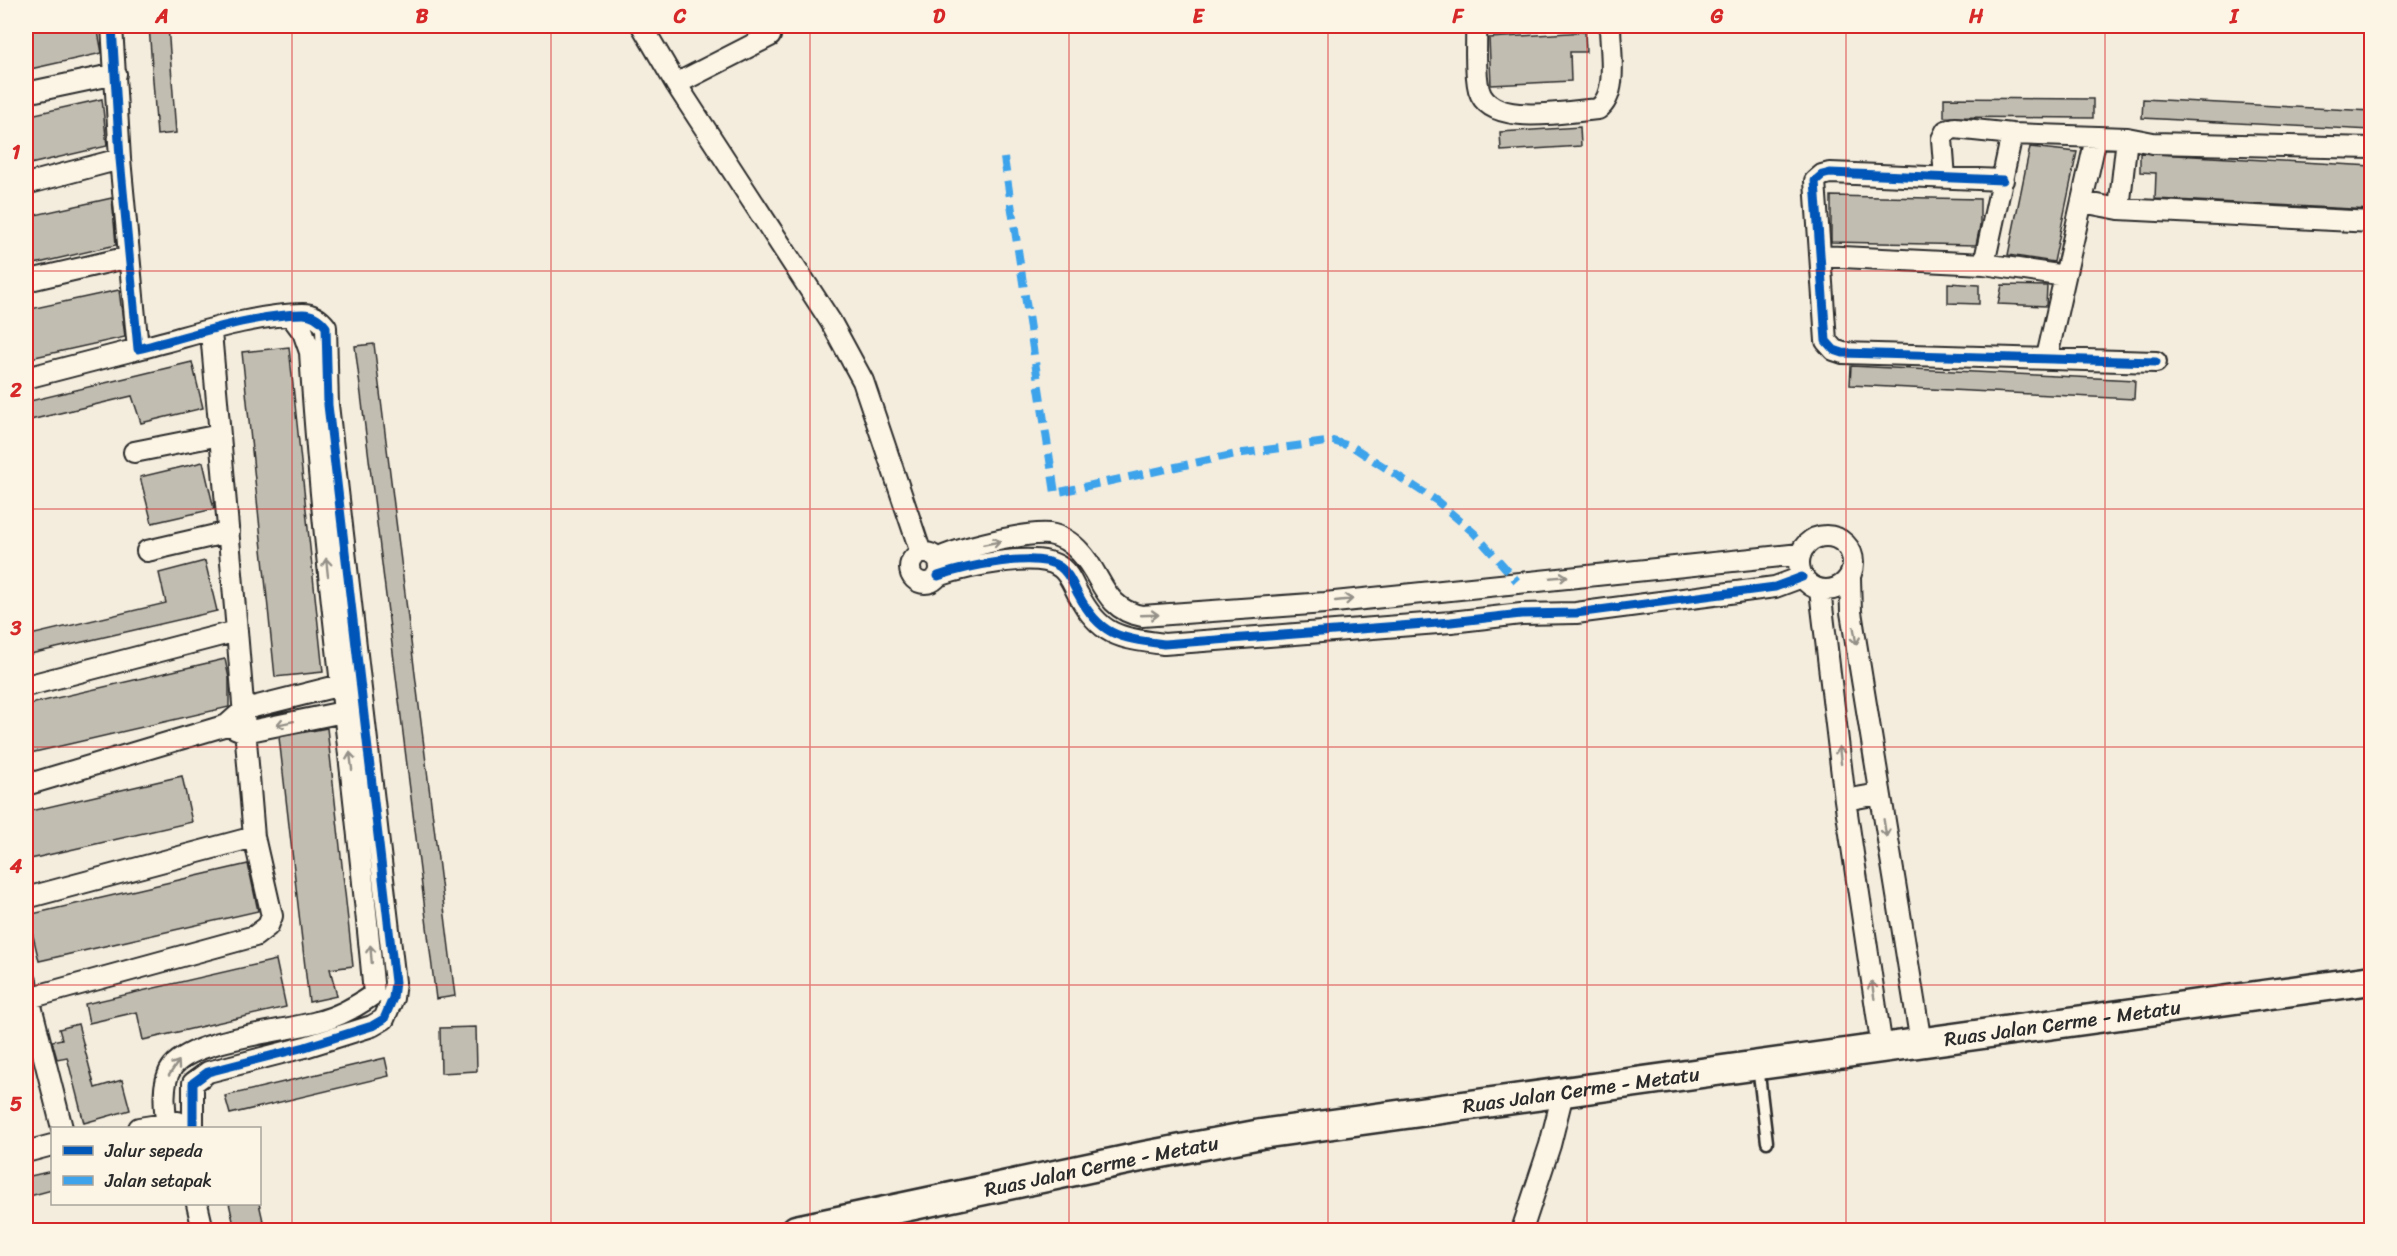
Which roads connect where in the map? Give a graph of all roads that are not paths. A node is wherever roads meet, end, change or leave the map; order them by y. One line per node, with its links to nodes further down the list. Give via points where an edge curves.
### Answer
1 (112, 26): 6 (street)
2 (642, 26): 7 (street)
3 (765, 26): 7 (street, via 770,36)
4 (1476, 26): 5 (street, via 1479,89 1491,108 1508,115 1598,109 1607,102)
5 (1610, 26)
6 (116, 74): 8 (street); 13 (street)
7 (676, 84): 35 (street, via 831,322 863,381)
8 (26, 93)
9 (2012, 134): 10 (street); 14 (street, via 1956,128 1946,131 1942,139); 15 (street)
10 (2096, 138): 11 (street); 17 (street)
11 (2127, 138): 12 (street, via 2153,143); 18 (street)
12 (2372, 148)
13 (120, 159): 16 (street); 20 (street)
14 (1944, 178): 15 (street); 21 (street, via 1822,175 1815,181)
15 (2003, 180): 22 (street)
16 (26, 184)
17 (2082, 202): 18 (street); 23 (street)
18 (2119, 209): 19 (street)
19 (2372, 222)
20 (129, 256): 24 (street); 26 (street)
21 (1821, 256): 22 (street); 27 (street, via 1826,341 1833,350)
22 (1984, 264): 23 (street)
23 (2065, 276): 27 (street)
24 (26, 281)
25 (211, 332): 26 (street); 30 (street); 42 (street, via 259,319 304,314 316,317 326,327 328,405)
26 (138, 349): 29 (street)
27 (2047, 357): 28 (street)
28 (2156, 362)
29 (26, 378)
30 (220, 435): 31 (street); 32 (street)
31 (134, 452)
32 (229, 532): 33 (street); 41 (street)
33 (147, 551)
34 (1800, 554): 36 (street, via 1798,566); 37 (street, via 1815,538 1838,538 1852,555 1854,567); 38 (street, one-way to 34)
35 (932, 563): 38 (street, one-way to 38, via 955,550 1048,534 1065,539 1082,554 1113,603 1128,614 1142,616 1325,603); 40 (street, via 1048,560 1062,568 1089,615 1103,630 1121,638 1164,644)
36 (1802, 577): 39 (street); 40 (street, via 1775,586 1576,613)
37 (1850, 578): 39 (street, via 1842,586); 49 (street, one-way to 49, via 1851,612)
38 (1517, 581): 40 (street)
39 (1820, 590): 50 (street, one-way to 39)
40 (1521, 614)
41 (237, 631): 43 (street); 44 (street)
42 (351, 682): 44 (street); 45 (street)
43 (26, 686)
44 (245, 709): 46 (street); 47 (street)
45 (354, 709): 47 (street, one-way to 47); 55 (street, one-way to 45); 56 (street, via 395,982)
46 (226, 725): 47 (street); 48 (street)
47 (245, 732): 51 (street)
48 (26, 785)
49 (1879, 794): 50 (street); 58 (street, one-way to 58)
50 (1845, 800): 59 (street, one-way to 50)
51 (254, 837): 52 (street); 54 (street, via 272,916 268,926 255,936)
52 (26, 898)
53 (2372, 980): 58 (main road, Ruas Jalan Cerme - Metatu)
54 (27, 989): 57 (street)
55 (374, 994): 56 (street); 63 (street, one-way to 55, via 165,1092 171,1068 185,1054 318,1022 351,1010)
56 (389, 1008): 62 (street, via 384,1019 372,1026 208,1072 194,1083)
57 (31, 1027): 64 (street)
58 (1921, 1043): 59 (main road, Ruas Jalan Cerme - Metatu)
59 (1882, 1048): 60 (main road, Ruas Jalan Cerme - Metatu)
60 (1758, 1065): 61 (main road, Ruas Jalan Cerme - Metatu); 65 (lane)
61 (1563, 1093): 70 (main road, Ruas Jalan Cerme - Metatu, via 1261,1134); 71 (street)
62 (192, 1124): 63 (street)
63 (168, 1126)
64 (62, 1127)
65 (1767, 1142)
66 (51, 1145): 67 (street)
67 (26, 1152)
68 (197, 1205): 69 (street)
69 (203, 1230)
70 (797, 1230)
71 (1522, 1230)

